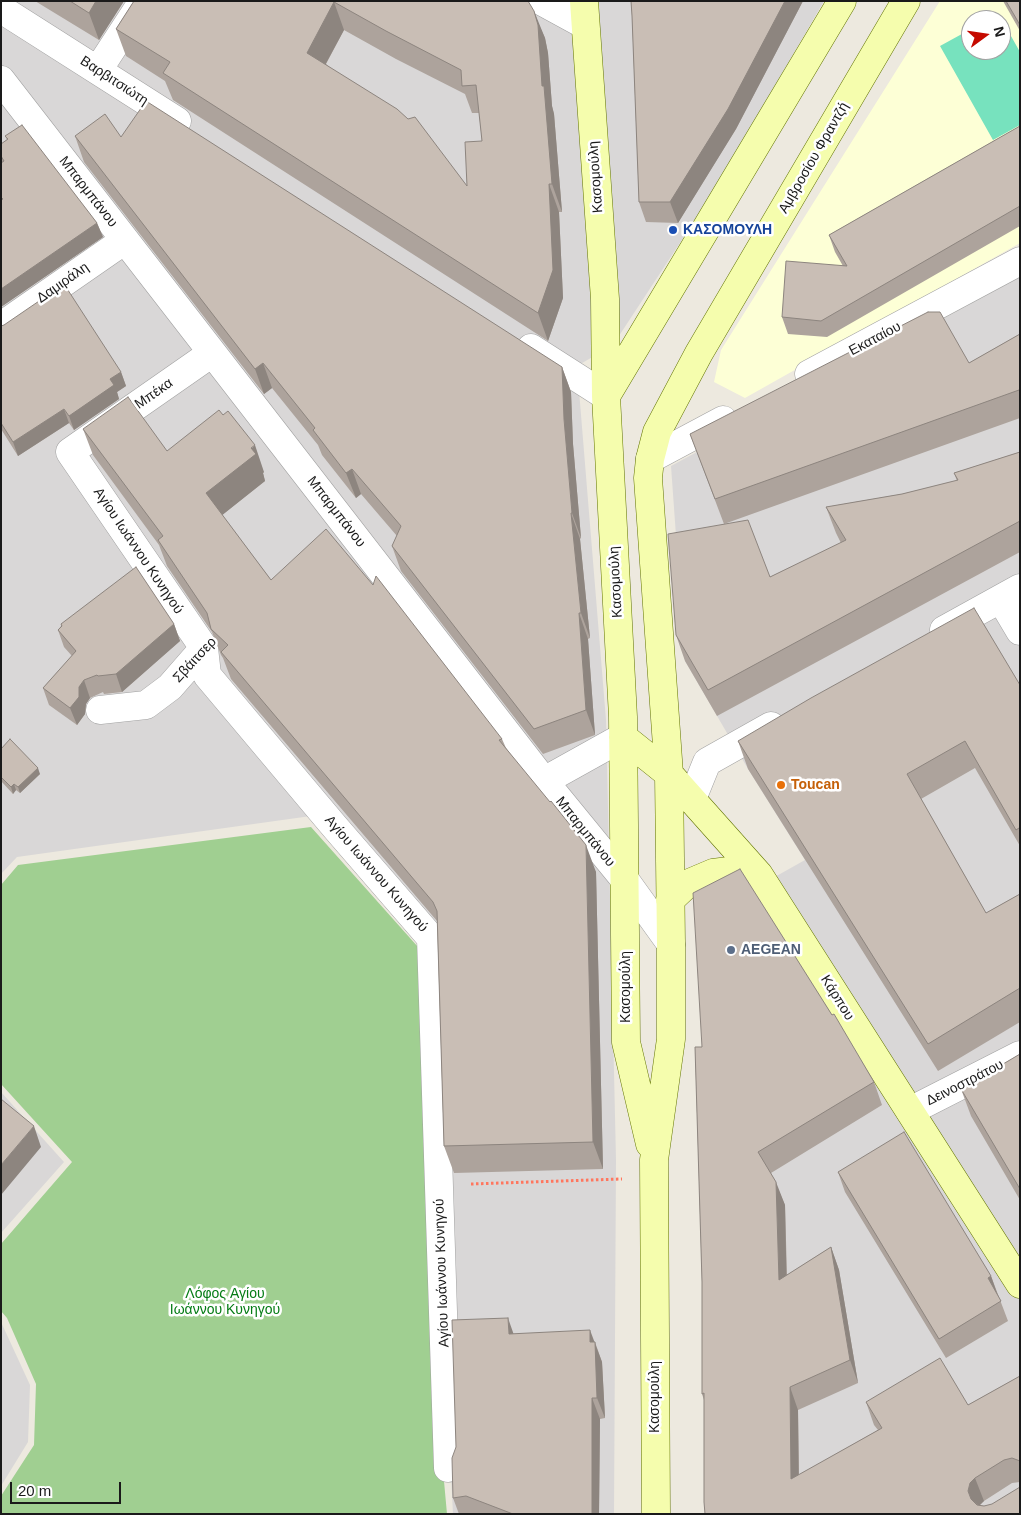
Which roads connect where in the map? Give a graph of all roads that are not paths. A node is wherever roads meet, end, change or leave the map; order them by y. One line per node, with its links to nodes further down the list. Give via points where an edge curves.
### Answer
1 (143, 1): 7 (street)
2 (541, 1): 6 (street)
3 (842, 1): 16 (main road)
4 (906, 1): 19 (main road, Αμβροσίου Φραντζή, via 699,353 657,432)
5 (1, 9): 7 (street, Βαρβιτσιώτη)
6 (585, 13): 16 (main road, Κασομούλη, via 605,299)
7 (98, 70): 9 (street, Βαρβιτσιώτη)
8 (1, 80): 10 (street, Μπαρμπάνου)
9 (198, 134)
10 (125, 240): 12 (street, Δαμιράλη); 14 (street, Μπαρμπάνου)
11 (1020, 261): 15 (street, Εκαταίου)
12 (1, 326)
13 (515, 337): 16 (street)
14 (212, 353): 18 (street, Μπέκα); 28 (street, Μπαρμπάνου)
15 (791, 384)
16 (606, 396): 26 (main road, Κασομούλη)
17 (747, 407): 19 (street)
18 (70, 452): 23 (street, Αγίου Ιωάννου Κυνηγού)
19 (649, 468): 27 (main road, Κασομούλη)
20 (1010, 594): 21 (street); 22 (street)
21 (1020, 631)
22 (923, 642)
23 (204, 648): 24 (street, Σβάιτσερ, via 170,688 146,706); 38 (street, Αγίου Ιωάννου Κυνηγού, via 207,675 431,938)
24 (100, 710)
25 (794, 714): 29 (street, via 707,762)
26 (623, 737): 27 (main road, Κάρπου); 28 (street); 31 (main road, Κασομούλη)
27 (670, 774): 29 (main road, Κάρπου); 32 (main road, Κασομούλη)
28 (544, 781): 31 (street, Μπαρμπάνου)
29 (692, 799): 30 (main road, Κάρπου)
30 (759, 875): 32 (main road, via 737,870 713,873 687,884); 35 (main road, Κάρπου)
31 (625, 880): 33 (street, Μπαρμπάνου); 36 (main road, Κασομούλη, via 626,1042)
32 (670, 900): 33 (main road, Κασομούλη)
33 (671, 944): 36 (main road, Κασομούλη, via 671,1039)
34 (1020, 1054): 35 (street, Δεινοστράτου)
35 (910, 1112): 37 (main road, Κάρπου)
36 (655, 1169): 39 (main road, Κασομούλη)
37 (1020, 1284)
38 (448, 1468)
39 (656, 1514)

